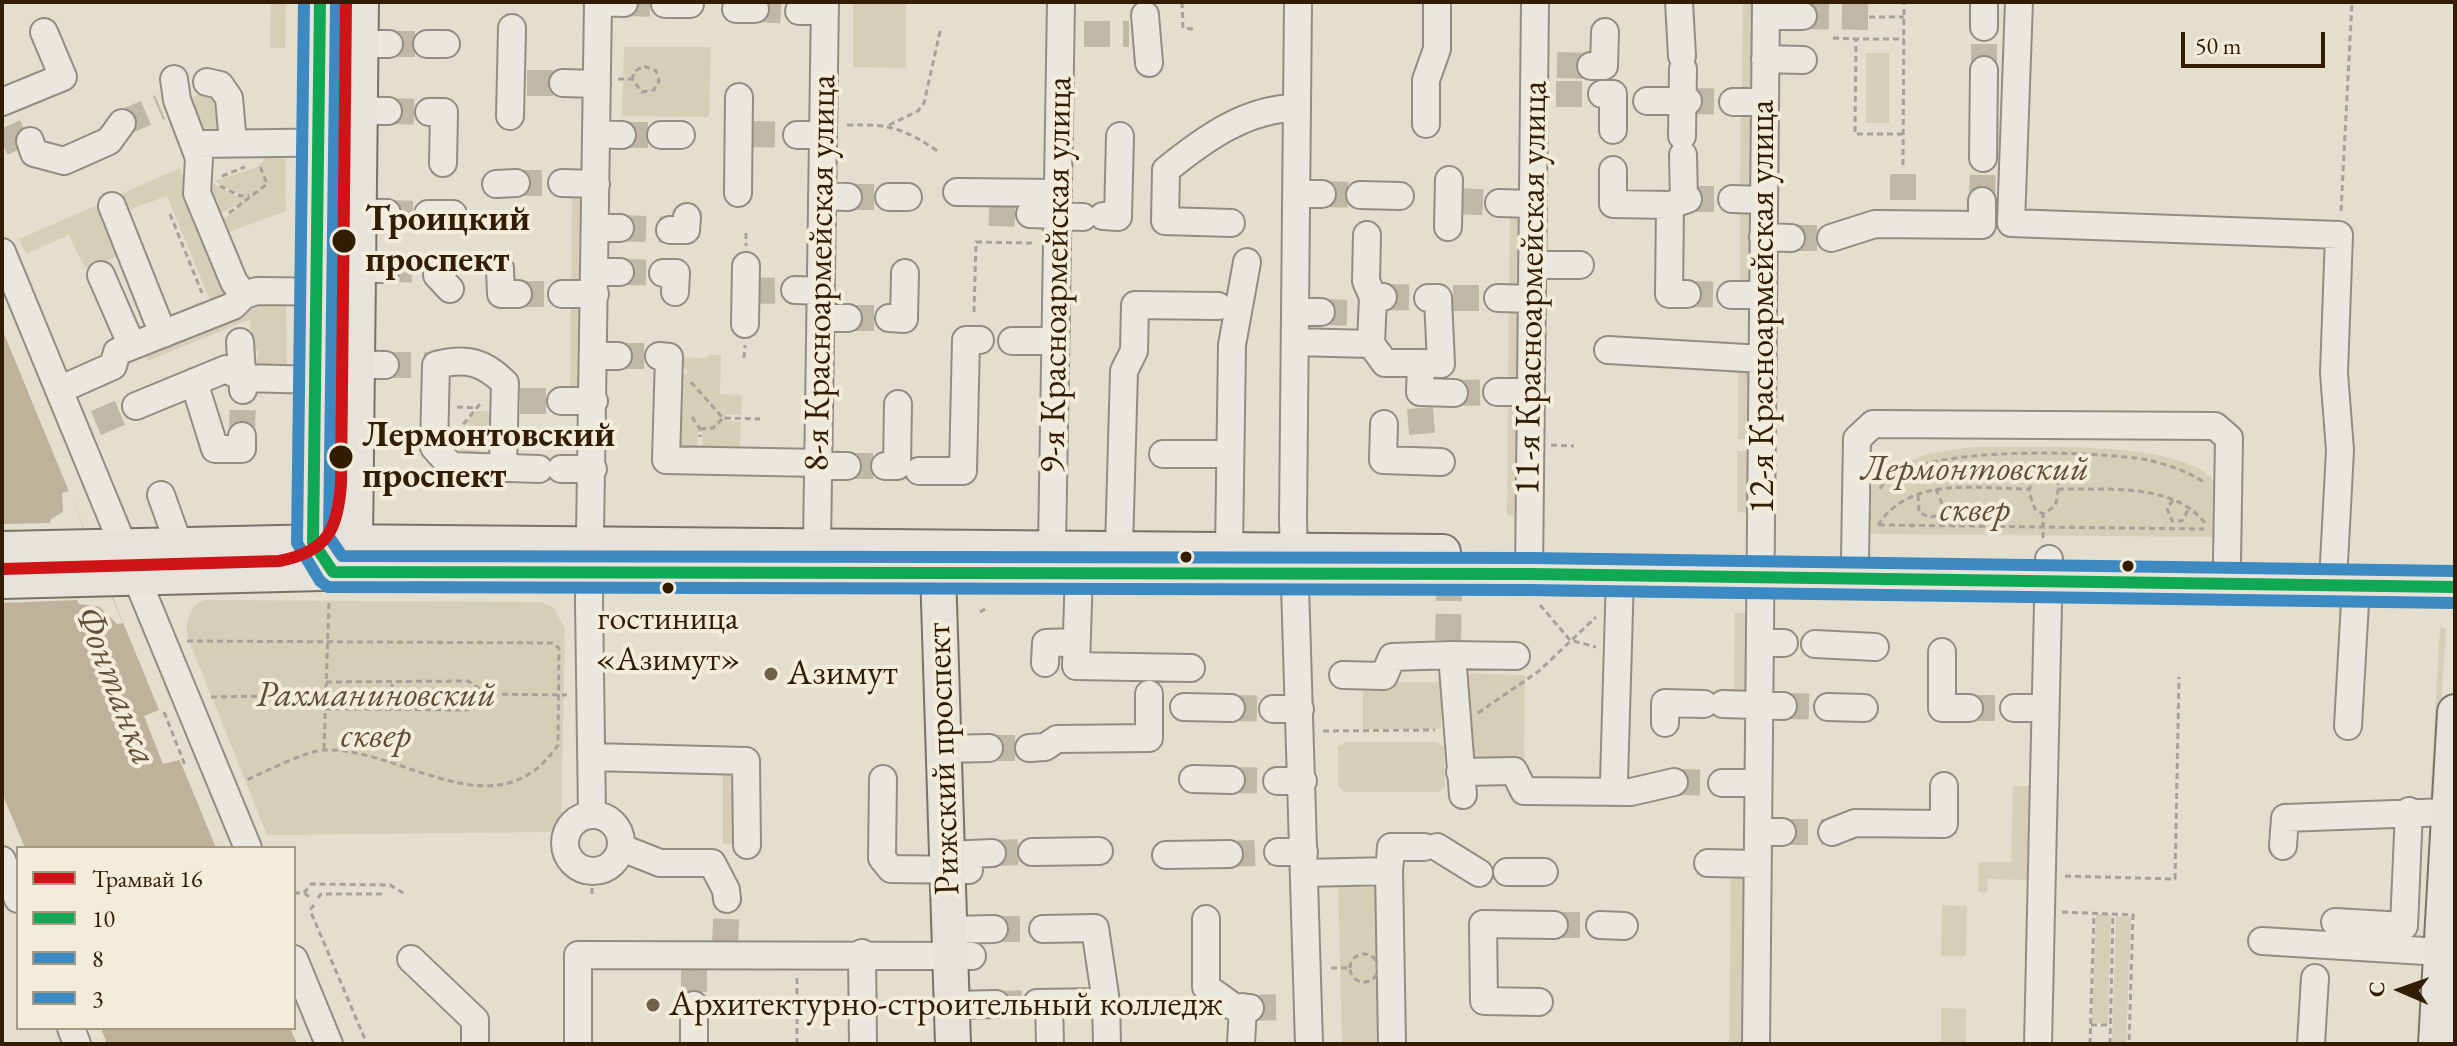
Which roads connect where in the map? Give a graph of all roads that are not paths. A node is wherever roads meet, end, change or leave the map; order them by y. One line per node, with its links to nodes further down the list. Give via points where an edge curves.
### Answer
1 (320, 2): 19 (main road)
2 (361, 2): 20 (main road)
3 (598, 2): 10 (street); 26 (street)
4 (1061, 2): 67 (street, 9-я Красноармейская улица, via 1072,34)
5 (1298, 2): 37 (street)
6 (1437, 2): 42 (street, via 1437,49 1426,80)
7 (1535, 2): 64 (street, 11-я Красноармейская улица, via 1546,65)
8 (1679, 2): 33 (street)
9 (2019, 2): 154 (street, via 2011,223 2339,235 2334,373)
10 (624, 3)
11 (825, 6): 13 (street); 44 (street, 8-я Красноармейская улица)
12 (1766, 9): 14 (street); 21 (street, 12-я Красноармейская улица)
13 (799, 11)
14 (1803, 16)
15 (512, 28): 39 (street, via 519,82)
16 (1141, 28): 23 (street)
17 (44, 32): 34 (street, via 63,77)
18 (1605, 32): 24 (street, via 1604,66)
19 (319, 44): 20 (street); 43 (main road)
20 (375, 44): 40 (main road)
21 (1765, 59): 22 (street); 36 (street, 12-я Красноармейская улица)
22 (1803, 60)
23 (1149, 63)
24 (1591, 66)
25 (1984, 70): 51 (street)
26 (607, 81): 28 (street); 55 (street, via 609,134)
27 (207, 82): 50 (street, via 220,85 229,98)
28 (563, 83)
29 (1602, 94): 45 (street, via 1613,94)
30 (170, 95): 49 (street)
31 (739, 97): 57 (street, via 744,134)
32 (1647, 101): 33 (street)
33 (1685, 101): 61 (street)
34 (2, 102)
35 (1733, 102): 36 (street)
36 (1765, 102): 60 (street, 12-я Красноармейская улица)
37 (1297, 108): 70 (street, via 1269,108 1202,140 1166,170 1165,221); 104 (street, via 1309,194 1308,312)
38 (429, 112): 52 (street, via 444,112)
39 (510, 116)
40 (369, 121): 43 (street); 68 (main road)
41 (122, 123): 48 (street, via 109,141 64,161 34,153)
42 (1426, 124)
43 (318, 126): 50 (street); 66 (main road)
44 (823, 129): 46 (street); 86 (street, 8-я Красноармейская улица, via 835,197)
45 (1613, 130)
46 (797, 135)
47 (1120, 136): 67 (street, via 1118,217)
48 (30, 141)
49 (194, 144): 50 (street); 90 (street, via 199,158 197,193)
50 (250, 149)
51 (1983, 158)
52 (443, 163)
53 (1613, 170): 61 (street, via 1613,204)
54 (562, 183): 55 (street)
55 (596, 184): 84 (street, via 608,228)
56 (957, 192): 67 (street)
57 (738, 193)
58 (1400, 196): 105 (street, via 1366,211)
59 (1732, 199): 60 (street)
60 (1764, 200): 71 (street, 12-я Красноармейская улица)
61 (1681, 201): 89 (street, via 1669,294)
62 (1982, 201): 73 (street, via 1982,225 1902,212)
63 (1499, 203): 64 (street)
64 (1533, 204): 76 (street, 11-я Красноармейская улица)
65 (112, 206): 99 (street)
66 (317, 212): 68 (street); 83 (main road)
67 (1072, 212): 69 (street); 102 (street, 9-я Красноармейская улица)
68 (373, 213): 81 (main road)
69 (1030, 214)
70 (1231, 223)
71 (1763, 237): 72 (street); 92 (street, 12-я Красноармейская улица)
72 (1791, 238)
73 (1831, 238)
74 (2, 252): 115 (street)
75 (1247, 262): 126 (street, via 1232,345)
76 (1532, 265): 77 (street); 95 (street, 11-я Красноармейская улица)
77 (1580, 265)
78 (500, 268): 87 (street, via 501,294)
79 (905, 273): 97 (street, via 904,319)
80 (101, 275): 106 (street)
81 (368, 276): 83 (street); 111 (main road)
82 (744, 277): 98 (street)
83 (316, 280): 90 (street); 112 (main road)
84 (603, 280): 88 (street); 120 (street, via 606,356)
85 (795, 290): 86 (street)
86 (821, 291): 128 (street, 8-я Красноармейская улица, via 834,318)
87 (518, 294)
88 (562, 294)
89 (1687, 294)
90 (244, 295): 99 (street, via 233,306)
91 (1731, 295): 92 (street)
92 (1762, 295): 108 (street, 12-я Красноармейская улица)
93 (1440, 298): 110 (street, via 1441,364)
94 (1498, 298): 95 (street)
95 (1532, 299): 117 (street, 11-я Красноармейская улица)
96 (1218, 306): 141 (street, via 1135,305 1134,351 1124,371)
97 (889, 318)
98 (745, 324)
99 (163, 334): 106 (street)
100 (980, 340): 133 (street, via 966,340 963,471)
101 (1012, 341): 102 (street)
102 (1055, 341): 140 (street, 9-я Красноармейская улица)
103 (240, 342): 114 (street)
104 (1295, 342): 105 (street); 149 (street)
105 (1371, 344): 110 (street, via 1385,363)
106 (132, 346): 115 (street, via 117,352 113,366)
107 (1608, 350): 108 (street)
108 (1763, 359): 151 (street, 12-я Красноармейская улица)
109 (664, 360): 128 (street, via 666,460)
110 (1421, 363): 118 (street, via 1420,400)
111 (366, 370): 112 (street); 136 (main road)
112 (315, 372): 114 (street); 135 (main road)
113 (194, 382): 114 (street, via 226,369); 122 (street); 124 (street, via 215,449 242,449)
114 (243, 386)
115 (59, 390): 139 (street, via 86,427)
116 (1497, 392): 117 (street)
117 (1531, 392): 153 (street, 11-я Красноармейская улица)
118 (1454, 393)
119 (561, 401): 120 (street)
120 (594, 401): 132 (street)
121 (898, 404): 130 (street, via 897,466)
122 (136, 406)
123 (1384, 424): 127 (street, via 1383,460)
124 (242, 436)
125 (1163, 454): 126 (street)
126 (1229, 454): 143 (street)
127 (1429, 456)
128 (819, 464): 129 (street); 137 (street, 8-я Красноармейская улица)
129 (847, 466)
130 (885, 466)
131 (503, 468): 131 (street, via 510,404 505,383 477,362 432,365 434,447 451,466); 132 (street)
132 (593, 469): 145 (street)
133 (919, 471)
134 (161, 495): 138 (street)
135 (313, 542): 136 (main road); 138 (main road); 157 (main road)
136 (355, 542): 145 (main road); 157 (main road)
137 (817, 544): 145 (main road); 148 (main road)
138 (179, 545): 139 (main road)
139 (124, 546): 142 (main road); 155 (street)
140 (1052, 547): 141 (main road); 148 (main road)
141 (1119, 548): 143 (main road)
142 (2, 549)
143 (1229, 550): 149 (main road)
144 (2046, 550): 146 (main road); 147 (main road); 151 (main road); 154 (main road); 177 (street)
145 (591, 558): 148 (main road); 157 (main road); 184 (street)
146 (1855, 558): 147 (street, via 1857,439 1873,424 2215,426 2229,438); 151 (main road)
147 (2227, 561): 154 (main road)
148 (950, 562): 152 (main road); 207 (main road, Рижский проспект, via 966,749)
149 (1296, 563): 152 (main road); 153 (main road); 153 (main road, via 1449,585); 179 (street)
150 (2455, 565): 154 (main road)
151 (1761, 567): 153 (main road); 158 (main road); 170 (street, 12-я Красноармейская улица, via 1772,643)
152 (1079, 571): 160 (street)
153 (1531, 574): 158 (main road)
154 (2345, 574): 159 (main road); 182 (street)
155 (120, 578): 156 (main road); 157 (main road); 198 (street)
156 (2, 581)
157 (331, 586)
158 (1620, 586): 188 (street)
159 (2455, 587)
160 (1076, 642): 166 (street, via 1046,643); 167 (street, via 1076,666)
161 (1815, 644): 162 (street)
162 (1875, 647)
163 (1449, 650): 165 (street); 168 (street, via 1392,657 1384,676); 189 (street, via 1461,783 1514,771 1524,791 1631,792)
164 (1942, 652): 175 (street, via 1942,708)
165 (1516, 656)
166 (1045, 663)
167 (1191, 668)
168 (1343, 675)
169 (1149, 694): 183 (street, via 1149,738 1057,739)
170 (1771, 706): 181 (street, via 1665,703); 191 (street, 12-я Красноармейская улица)
171 (1184, 707): 173 (street)
172 (1828, 707): 174 (street)
173 (1231, 708)
174 (1864, 708)
175 (1969, 708)
176 (2014, 708): 177 (street)
177 (2045, 708): 245 (street)
178 (1273, 709): 179 (street)
179 (1300, 709): 208 (street, via 1290,781)
180 (2455, 712): 194 (main road)
181 (1665, 723)
182 (2348, 726)
183 (1029, 748)
184 (591, 757): 195 (street); 197 (street, via 746,761)
185 (883, 779): 207 (street, via 882,858 891,869)
186 (1193, 779): 187 (street)
187 (1231, 780)
188 (1614, 781)
189 (1674, 782)
190 (1722, 783): 191 (street)
191 (1758, 783): 210 (street, 12-я Красноармейская улица, via 1770,832)
192 (1944, 786): 196 (street, via 1944,824 1855,823)
193 (2409, 811): 194 (street); 199 (street, via 2285,818); 218 (street, via 2404,926)
194 (2449, 812): 223 (main road)
195 (592, 815): 200 (street, via 614,824); 200 (street, via 570,827 562,854 592,883)
196 (1832, 832)
197 (747, 845)
198 (247, 846)
199 (2283, 846)
200 (622, 848): 216 (street, via 660,863 712,863)
201 (1099, 851): 202 (street)
202 (1032, 852)
203 (1278, 852): 208 (street)
204 (1229, 854): 205 (street)
205 (1166, 855)
206 (2, 860): 215 (street)
207 (965, 860): 221 (main road, Рижский проспект)
208 (1304, 862): 211 (street); 242 (street, via 1297,1007)
209 (1708, 863): 210 (street)
210 (1757, 864): 244 (street, 12-я Красноармейская улица)
211 (1389, 871): 214 (street, via 1391,847 1430,847); 243 (street)
212 (1507, 872): 213 (street)
213 (1544, 872)
214 (1479, 873)
215 (16, 894)
216 (727, 899)
217 (1206, 919): 241 (street, via 1206,987 1234,1007 1247,1007)
218 (2335, 922)
219 (1554, 925): 229 (street, via 1483,924 1484,1001)
220 (1043, 929): 228 (street, via 1095,928)
221 (967, 940): 224 (street); 231 (main road, Рижский проспект)
222 (2262, 941): 226 (street)
223 (2441, 952): 226 (street); 247 (main road)
224 (862, 953): 234 (street, via 725,950 694,960 578,955); 236 (street)
225 (411, 959): 232 (street, via 475,1020)
226 (2316, 963): 246 (street)
227 (296, 964): 233 (street)
228 (1106, 1002): 239 (street, via 1043,1003); 240 (street)
229 (1539, 1002)
230 (694, 1005): 235 (street)
231 (973, 1005): 237 (main road, Рижский проспект); 238 (main road, Рижский проспект)
232 (475, 1042)
233 (329, 1044)
234 (578, 1044)
235 (694, 1044)
236 (863, 1044)
237 (953, 1044)
238 (974, 1044)
239 (1050, 1044)
240 (1107, 1044)
241 (1241, 1044)
242 (1309, 1044)
243 (1392, 1044)
244 (1756, 1044)
245 (2038, 1044)
246 (2311, 1044)
247 (2436, 1044)

